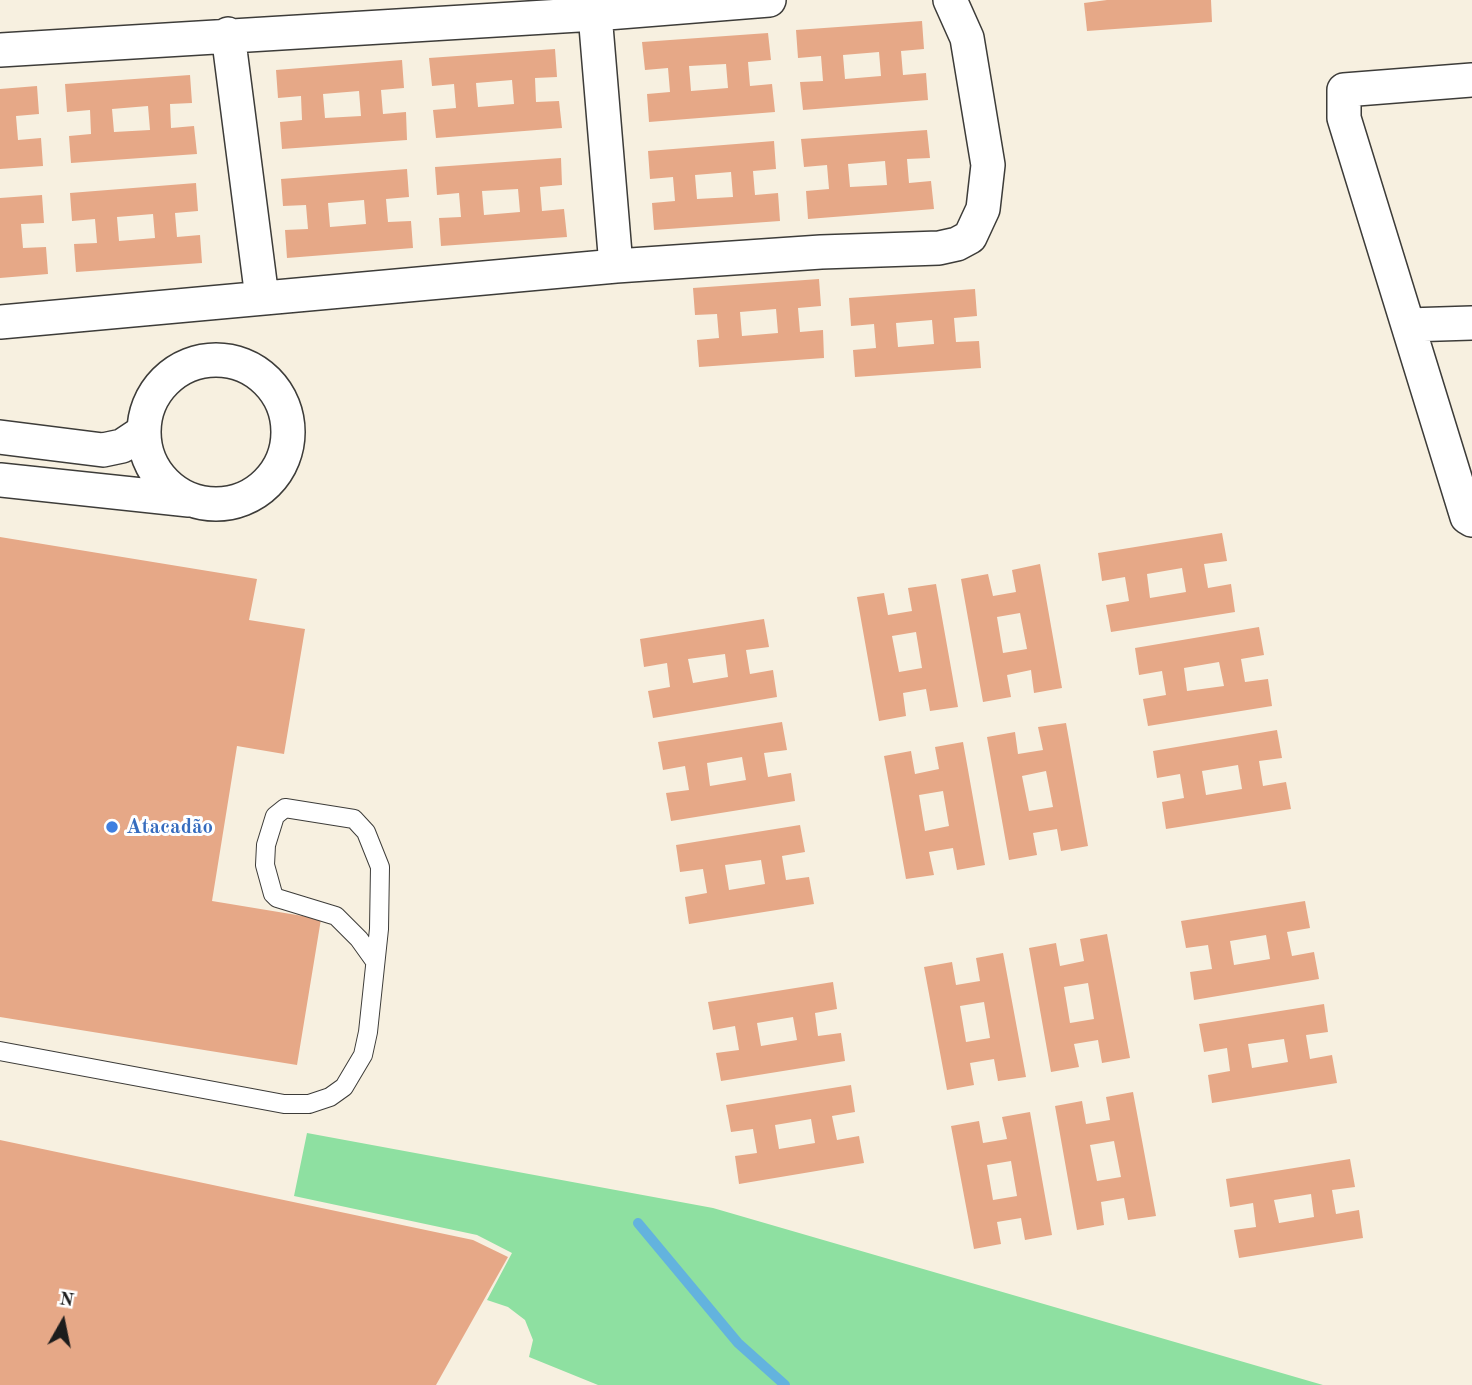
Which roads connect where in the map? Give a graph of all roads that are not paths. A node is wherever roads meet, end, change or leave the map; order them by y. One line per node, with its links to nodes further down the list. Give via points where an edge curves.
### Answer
1 (769, 0): 3 (street)
2 (950, 0): 7 (street, via 967,38 988,165 984,209 970,237 939,248)
3 (595, 14): 4 (street); 7 (street)
4 (228, 34): 5 (street); 8 (street)
5 (0, 50)
6 (1472, 80): 11 (street, via 1344,90 1344,118)
7 (616, 266): 8 (street)
8 (262, 298): 9 (street)
9 (0, 322)
10 (1472, 323): 11 (street)
11 (1408, 325): 16 (street, via 1466,517)
12 (143, 432): 13 (street, via 122,446 103,450); 15 (street, via 149,461 165,485); 15 (street, via 146,409 158,388 175,372 196,362 220,359 244,365 264,377 279,395 288,441 282,464 268,484 230,504)
13 (0, 437)
14 (0, 480): 15 (street)
15 (191, 500)
16 (1472, 520)
17 (374, 960): 17 (lane, via 380,867 366,832 359,822 347,817 279,810 266,845 273,894 336,916); 18 (lane, via 363,1055 344,1087 309,1104 284,1104)
18 (0, 1051)

